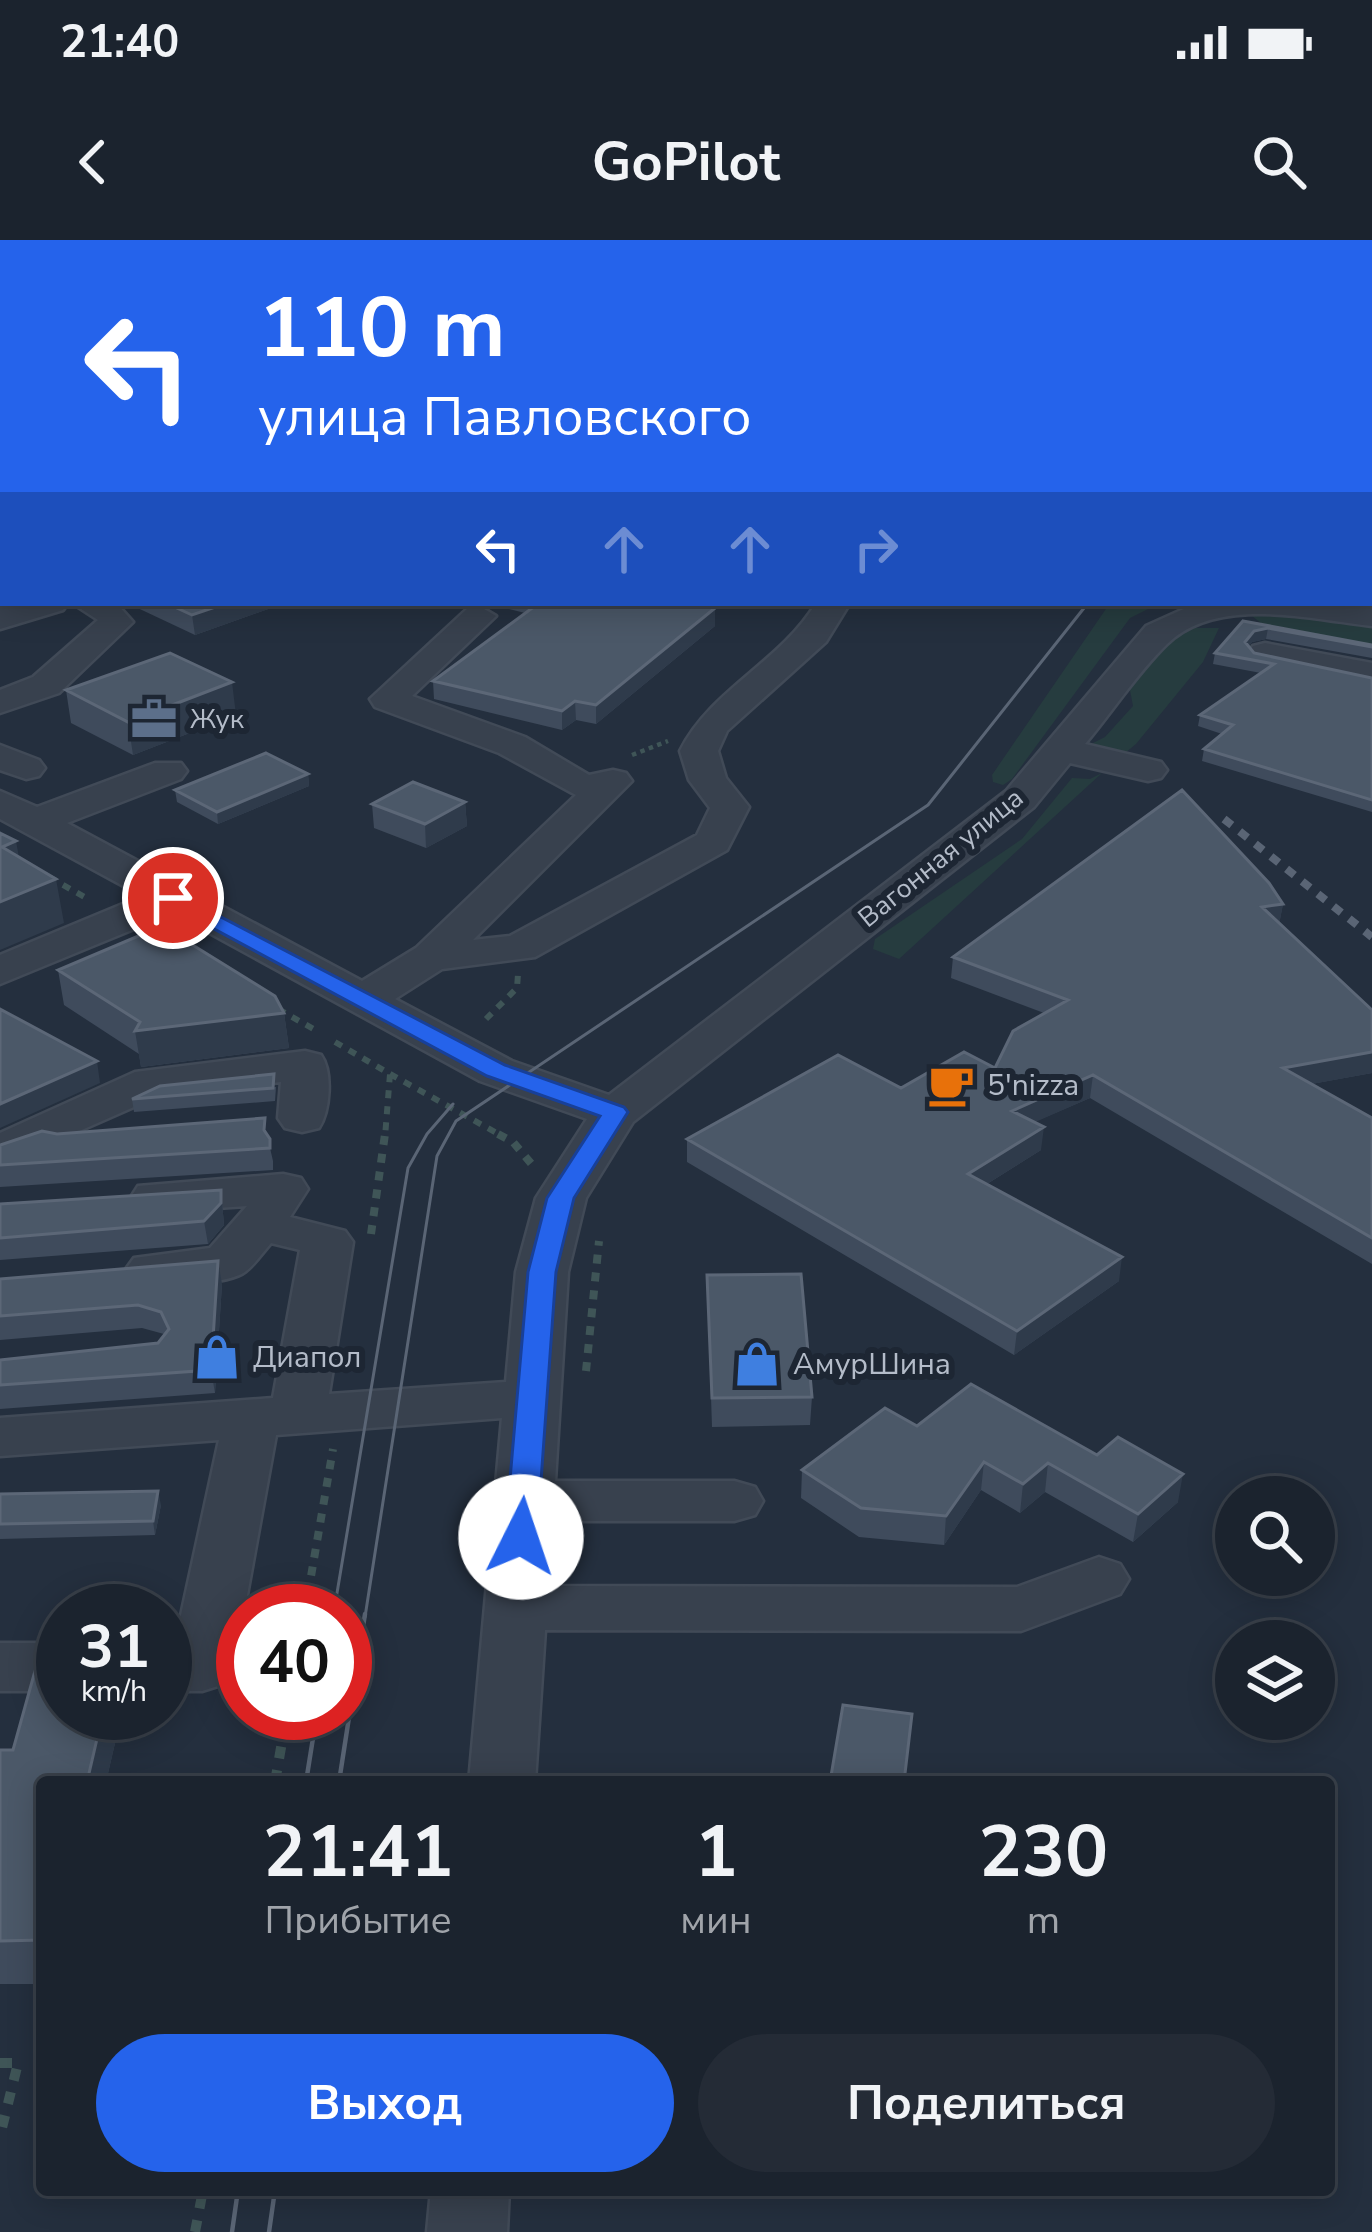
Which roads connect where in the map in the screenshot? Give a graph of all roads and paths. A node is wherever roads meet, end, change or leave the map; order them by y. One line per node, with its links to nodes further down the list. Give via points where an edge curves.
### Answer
1 (42, 606): 8 (street)
2 (96, 606): 11 (street, via 116,622 46,685)
3 (831, 606): 19 (street, via 814,634 705,739 699,752 708,780 730,807 713,842)
4 (1229, 606): 12 (street, Вагонная улица, via 1158,633)
5 (1287, 606): 7 (street)
6 (478, 616): 20 (street, via 388,699 512,745 575,783 608,786)
7 (1372, 616)
8 (0, 620)
9 (1265, 653): 10 (street)
10 (1372, 674)
11 (0, 702)
12 (1061, 750): 13 (street); 26 (street, Вагонная улица, via 1020,799)
13 (1148, 770)
14 (168, 771): 15 (street)
15 (17, 813): 17 (street)
16 (40, 871): 18 (path)
17 (173, 898): 18 (street); 22 (street)
18 (124, 920): 21 (street)
19 (520, 948): 20 (street); 24 (path, via 517,988)
20 (431, 957): 22 (street)
21 (0, 971)
22 (361, 1001): 26 (street, via 496,1071)
23 (268, 1003): 25 (path)
24 (485, 1019)
25 (390, 1074): 29 (path); 30 (path, via 513,1142)
26 (615, 1112): 36 (street, via 561,1198 542,1272)
27 (158, 1129): 28 (street)
28 (12, 1145): 32 (street, via 152,1082 305,1064 284,1119)
29 (383, 1166)
30 (540, 1174)
31 (118, 1200): 32 (street)
32 (271, 1207): 34 (street, via 225,1263); 37 (street, via 327,1242)
33 (600, 1232): 35 (path)
34 (112, 1272)
35 (586, 1371)
36 (532, 1398): 37 (street); 39 (street)
37 (274, 1417): 38 (street); 45 (street, via 202,1667)
38 (0, 1437)
39 (524, 1501): 40 (street); 42 (street)
40 (734, 1501)
41 (1099, 1579): 42 (street, via 1021,1609)
42 (516, 1608): 48 (street)
43 (0, 1667): 44 (street)
44 (36, 1667)
45 (192, 1667)
46 (282, 1740): 47 (path)
47 (275, 1776)
48 (502, 1776)
49 (0, 2063): 50 (path, via 18,2063)
50 (0, 2136)
51 (201, 2196): 53 (path)
52 (470, 2196): 54 (street)
53 (195, 2232)
54 (467, 2232)

